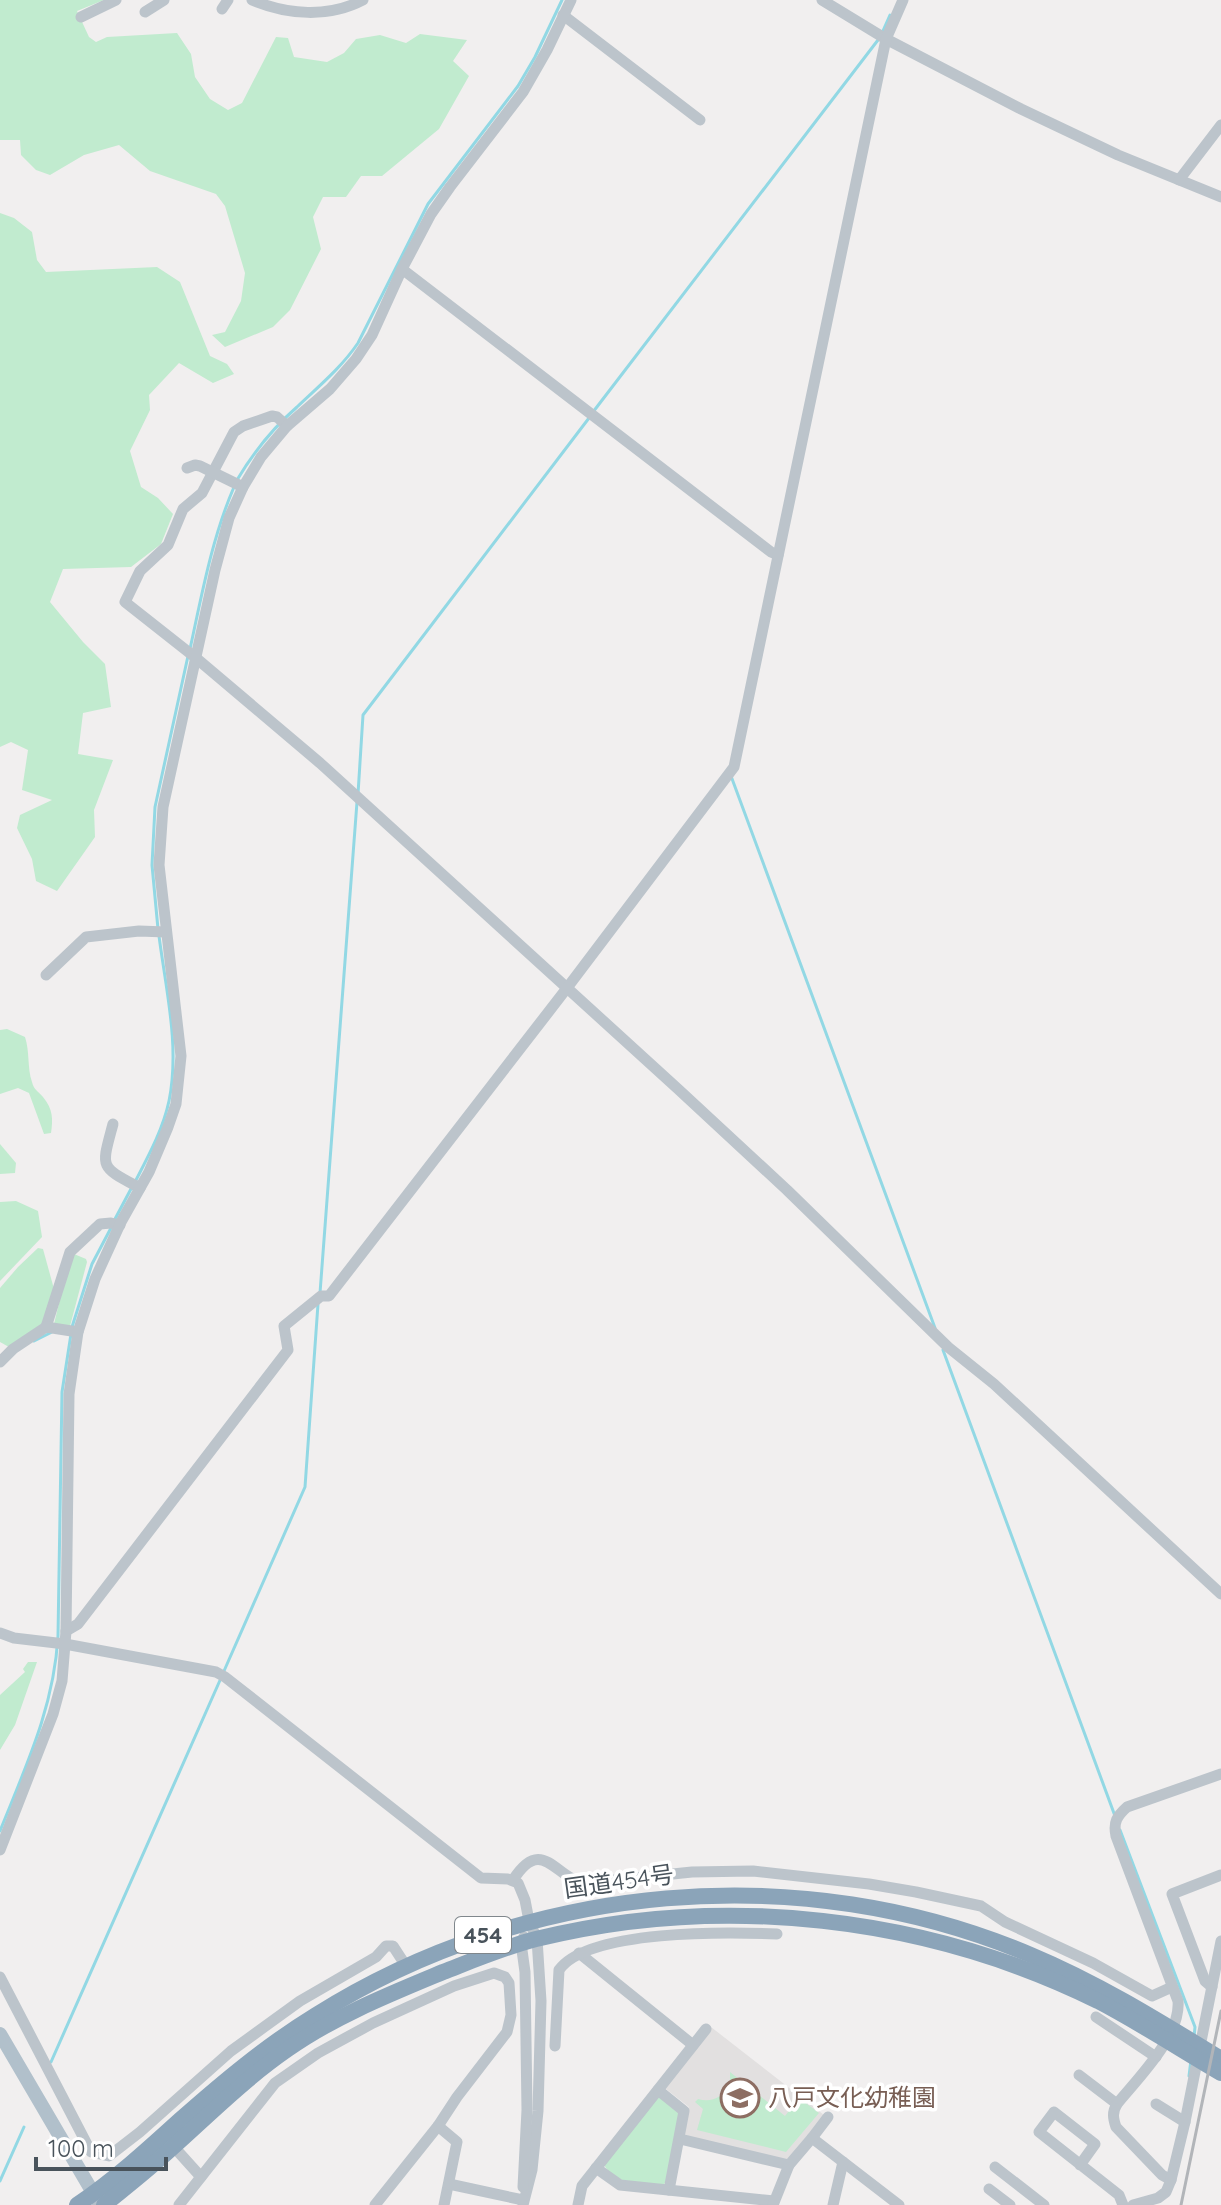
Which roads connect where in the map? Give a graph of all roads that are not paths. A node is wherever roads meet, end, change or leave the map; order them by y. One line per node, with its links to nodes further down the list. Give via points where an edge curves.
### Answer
1 (116, 0): 11 (street)
2 (164, 0): 9 (street)
3 (252, 0): 8 (street, via 278,9)
4 (363, 0): 8 (street, via 336,11)
5 (571, 0): 10 (street)
6 (822, 0): 12 (street)
7 (903, 0): 12 (street)
8 (296, 5)
9 (145, 12)
10 (563, 15): 13 (street); 17 (street, via 523,92 443,196)
11 (81, 17)
12 (886, 39): 15 (street, via 1021,109); 22 (street)
13 (700, 120)
14 (1221, 125): 15 (street)
15 (1179, 180): 16 (street)
16 (1221, 197)
17 (402, 269): 18 (street, via 356,359); 22 (street)
18 (287, 426): 20 (street, via 272,416 243,426 234,432); 21 (street)
19 (187, 468): 20 (street, via 195,465)
20 (212, 473): 21 (street); 23 (street, via 199,496 183,509 168,545 140,571 125,602)
21 (243, 487): 23 (street, via 229,518)
22 (778, 555): 26 (street, via 734,768)
23 (196, 658): 24 (street, via 163,807 159,865); 26 (street)
24 (166, 932): 25 (street, via 86,937); 28 (street, via 181,1056 179,1079 168,1127)
25 (46, 975)
26 (567, 988): 33 (street, via 948,1347); 34 (street, via 329,1296 321,1296 284,1326 288,1350 78,1624)
27 (113, 1124): 28 (street, via 106,1166)
28 (140, 1188): 29 (street)
29 (120, 1225): 30 (street, via 100,1224 70,1252); 31 (street)
30 (46, 1327): 31 (street); 32 (street)
31 (78, 1332): 34 (street, via 69,1394)
32 (0, 1362)
33 (1221, 1594)
34 (66, 1631): 36 (street)
35 (0, 1633): 36 (street)
36 (65, 1644): 38 (street, via 53,1714); 40 (street, via 216,1672 481,1878)
37 (1221, 1774): 48 (street, via 1127,1807 1114,1825)
38 (0, 1850)
39 (1221, 1875): 49 (street, via 1172,1894 1205,1981)
40 (513, 1880): 41 (street, via 522,1890); 48 (street, via 525,1865 544,1859 586,1883 717,1871 869,1884 981,1906 1152,1996)
41 (529, 1921): 43 (street); 46 (highway, 国道454号 / 454); 56 (highway, 国道454号 / 454, via 666,1898 804,1897 859,1905 947,1925 1031,1954)
42 (777, 1934): 45 (street, via 672,1935)
43 (529, 1941): 57 (highway, 国道454号 / 454, via 655,1919 734,1916 898,1932 948,1944 1097,2001); 67 (highway, 国道454号 / 454, via 414,1984 328,2024 256,2072); 79 (street, via 541,2001 538,2111)
44 (1221, 1941): 49 (street)
45 (579, 1953): 53 (street); 54 (street, via 559,1970)
46 (406, 1966): 47 (street, via 393,1946 386,1946 300,2001 231,2051 109,2156 91,2152); 78 (highway, 国道454号 / 454, via 280,2038 242,2067 115,2178)
47 (0, 1977)
48 (1172, 1987): 55 (street, via 1179,2011)
49 (1212, 1987): 63 (street)
50 (1096, 2017): 55 (street)
51 (706, 2029): 53 (street)
52 (0, 2034): 78 (main road)
53 (693, 2045): 59 (street)
54 (555, 2046)
55 (1156, 2057): 60 (street)
56 (1221, 2059)
57 (1221, 2073)
58 (1079, 2075): 60 (street)
59 (658, 2090): 66 (street, via 684,2111); 72 (street)
60 (1117, 2104): 74 (street, via 1116,2127)
61 (1156, 2104): 63 (street)
62 (828, 2117): 65 (street)
63 (1185, 2122): 74 (street)
64 (438, 2126): 73 (street, via 507,2032 511,2015 505,1977 494,1973 454,1986 318,2053 275,2083); 75 (street, via 457,2142); 84 (street)
65 (812, 2138): 68 (street); 69 (street)
66 (680, 2139): 69 (street); 77 (street)
67 (174, 2147): 73 (street); 78 (highway, 国道454号 / 454)
68 (843, 2162): 81 (street); 87 (street)
69 (789, 2165): 80 (street)
70 (1080, 2165): 70 (street, via 1039,2132 1054,2112 1095,2144); 90 (street, via 1119,2195)
71 (995, 2167): 89 (street)
72 (596, 2168): 77 (street, via 620,2185); 86 (street, via 582,2186)
73 (201, 2177): 83 (street)
74 (1171, 2180): 91 (street, via 1158,2198)
75 (449, 2184): 79 (street); 85 (street)
76 (989, 2189): 88 (street)
77 (669, 2190): 80 (street)
78 (99, 2201): 82 (highway, 国道454号 / 454)
79 (523, 2202)
80 (773, 2203)
81 (896, 2204)
82 (77, 2205)
83 (179, 2205)
84 (375, 2205)
85 (444, 2205)
86 (578, 2205)
87 (833, 2205)
88 (1010, 2205)
89 (1044, 2205)
90 (1123, 2205)
91 (1133, 2205)

